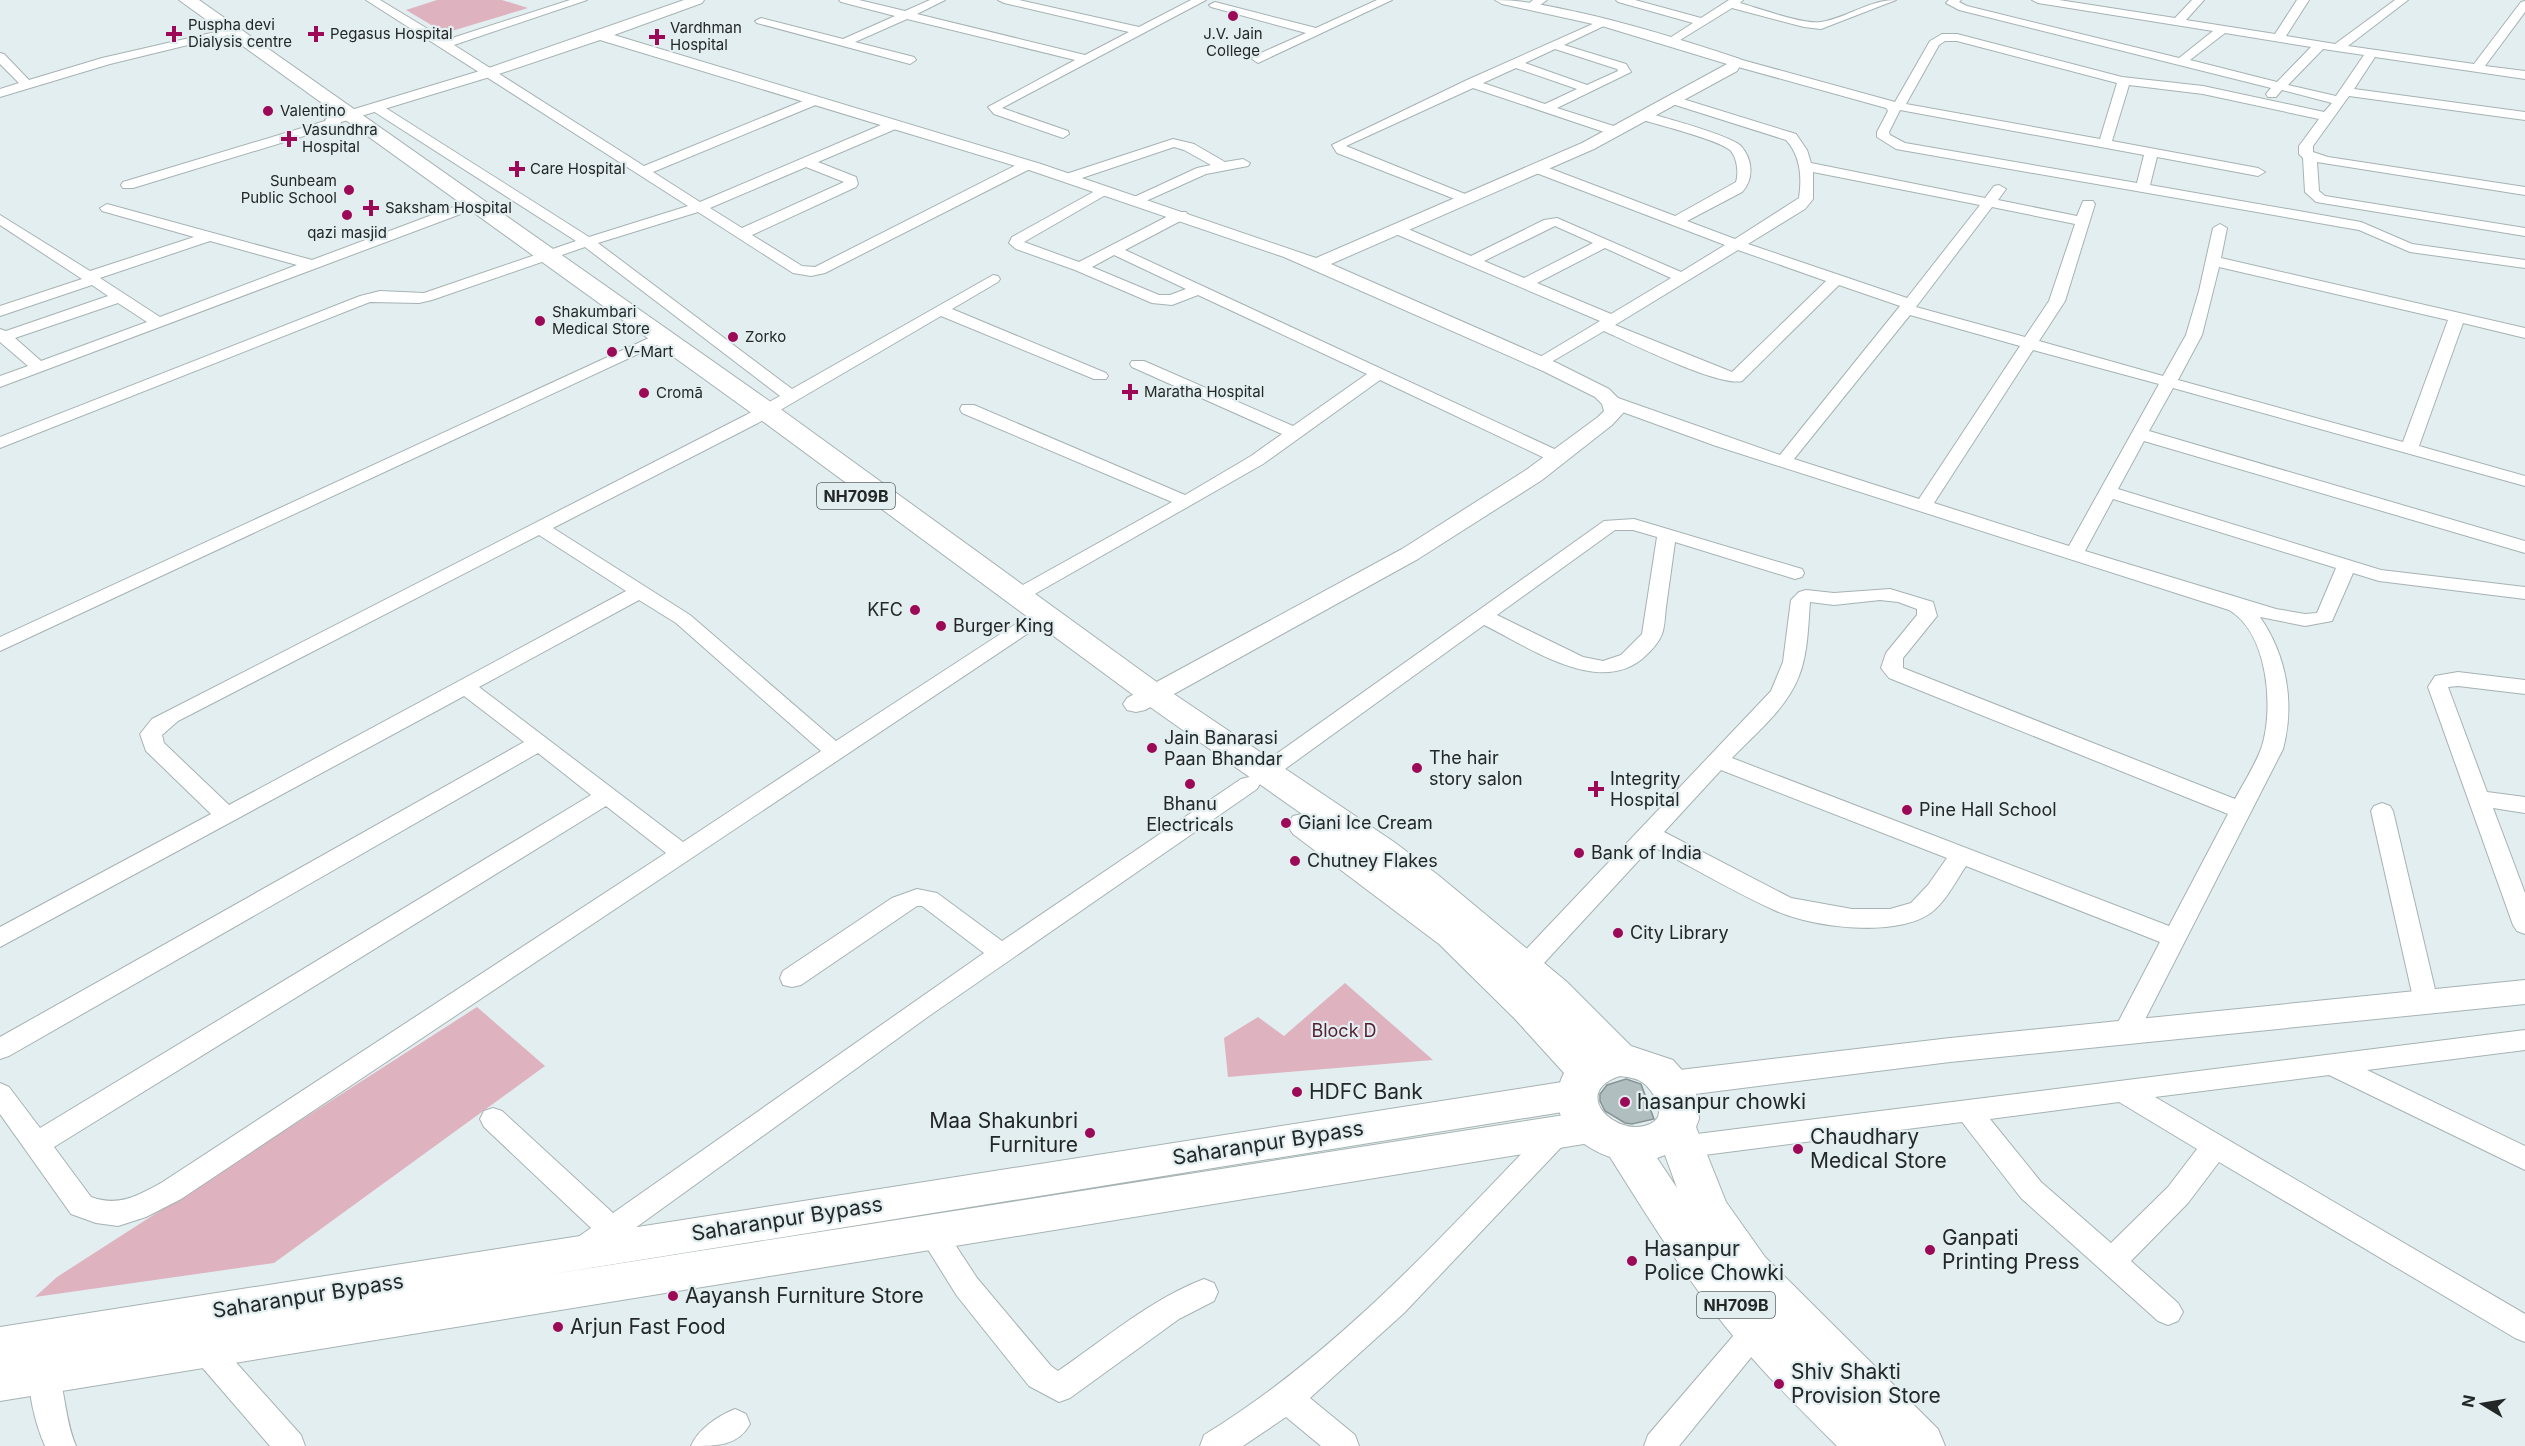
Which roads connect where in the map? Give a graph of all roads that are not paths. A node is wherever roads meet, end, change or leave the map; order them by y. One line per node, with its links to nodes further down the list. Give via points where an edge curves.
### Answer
1 (171, 0): 34 (highway, NH709B)
2 (188, 0): 34 (highway, NH709B)
3 (372, 0): 39 (street)
4 (581, 0): 25 (street)
5 (845, 0): 26 (street)
6 (939, 0): 26 (street)
7 (1004, 0): 32 (street)
8 (1386, 0): 33 (street)
9 (1502, 0): 21 (street)
10 (1622, 0): 29 (street)
11 (1890, 0): 19 (street, via 1821,26)
12 (1955, 0): 48 (street, via 1954,5)
13 (2038, 0): 22 (street)
14 (2198, 0): 30 (street)
15 (2303, 0): 36 (street)
16 (2402, 0): 42 (street)
17 (690, 1): 35 (street)
18 (1194, 1): 32 (street)
19 (1734, 2): 29 (street)
20 (537, 3): 25 (street)
21 (1537, 3): 28 (street)
22 (2093, 4): 30 (street)
23 (2525, 4): 51 (street)
24 (1215, 5): 33 (street)
25 (558, 8): 39 (street)
26 (904, 15): 38 (street); 45 (street)
27 (761, 21): 38 (street)
28 (1604, 22): 37 (street); 40 (street)
29 (1703, 22): 37 (street)
30 (2178, 22): 31 (street)
31 (2222, 30): 36 (street); 48 (street)
32 (1140, 31): 45 (street)
33 (1317, 32): 46 (street)
34 (223, 34): 56 (street); 70 (highway, NH709B)
35 (600, 36): 52 (street); 62 (street)
36 (2278, 39): 41 (street)
37 (1672, 41): 49 (street)
38 (844, 43): 47 (street)
39 (445, 44): 52 (street)
40 (1553, 45): 50 (street); 58 (street, via 1625,70)
41 (2320, 45): 42 (street); 57 (street)
42 (2337, 48): 43 (street)
43 (2372, 52): 51 (street); 60 (street)
44 (0, 57): 56 (street)
45 (1086, 59): 73 (street, via 994,108)
46 (1258, 59)
47 (910, 60)
48 (2182, 61): 57 (street)
49 (1735, 62): 61 (street, via 1732,68); 64 (street)
50 (1514, 63): 55 (street); 58 (street)
51 (2478, 67): 53 (street)
52 (488, 74): 65 (street); 83 (street)
53 (2525, 75)
54 (2122, 81): 63 (street, via 2197,88); 64 (street, via 1942,37 1934,43); 74 (street)
55 (1471, 83): 66 (street); 91 (street, via 1339,145 1342,150)
56 (26, 84): 59 (street)
57 (2280, 86): 60 (street); 63 (street)
58 (1588, 89): 66 (street)
59 (0, 93)
60 (2343, 97): 68 (street); 69 (street)
61 (1672, 100): 67 (street); 81 (street, via 1791,137 1800,148)
62 (814, 101): 71 (street); 83 (street)
63 (2263, 102): 69 (street)
64 (1894, 106): 74 (street); 87 (street, via 1883,132 1889,142)
65 (377, 108): 70 (street); 109 (street)
66 (1546, 108): 72 (street)
67 (1644, 116): 72 (street); 102 (street, via 1730,145 1741,157 1743,183 1737,189)
68 (2525, 116)
69 (2328, 117): 76 (street, via 2306,146)
70 (340, 119): 86 (street); 97 (highway, NH709B); 113 (highway, NH709B)
71 (893, 125): 77 (street); 79 (street)
72 (1615, 131): 82 (street)
73 (1063, 134)
74 (2105, 144): 75 (street)
75 (2151, 153): 84 (street); 87 (street)
76 (2310, 157): 90 (street); 98 (street, via 2315,196 2328,202)
77 (806, 162): 95 (street); 106 (street, via 846,177 851,184)
78 (1243, 163): 80 (street)
79 (1027, 165): 85 (street); 106 (street, via 820,270 798,270)
80 (1222, 166): 85 (street, via 1189,147 1173,143); 92 (street)
81 (1804, 166): 93 (street); 111 (street, via 1808,190 1800,206)
82 (1536, 168): 91 (street); 102 (street)
83 (644, 171): 95 (street)
84 (2258, 172)
85 (1068, 178): 89 (street)
86 (128, 185)
87 (2142, 188): 108 (street, via 2361,226 2383,233)
88 (1999, 189): 93 (street)
89 (1104, 190): 92 (street); 119 (street, via 1016,243)
90 (2525, 191)
91 (1465, 199): 104 (street)
92 (1137, 201): 99 (street)
93 (1989, 203): 101 (street); 127 (street)
94 (2088, 204): 101 (street)
95 (700, 207): 106 (street); 109 (street)
96 (107, 208): 107 (street)
97 (461, 209): 113 (highway, NH709B); 118 (street)
98 (2385, 211): 105 (street); 108 (street)
99 (1181, 215): 112 (street); 116 (street)
100 (0, 219): 121 (street)
101 (2082, 221): 136 (street, via 2057,301)
102 (1674, 222): 111 (street)
103 (2220, 228): 115 (street)
104 (1396, 229): 114 (street); 116 (street)
105 (2525, 232)
106 (742, 234)
107 (210, 236): 118 (street); 121 (street)
108 (2391, 241): 117 (street, via 2410,248)
109 (586, 242): 113 (street); 144 (street)
110 (1604, 243): 114 (street, via 1552,222); 120 (street); 124 (street)
111 (1734, 244): 120 (street); 123 (street)
112 (1112, 249): 119 (street); 125 (street)
113 (538, 257): 135 (highway, NH709B); 150 (street, via 419,299 382,295 365,299)
114 (1472, 261): 124 (street)
115 (2213, 261): 130 (street); 143 (street, via 2194,335)
116 (1316, 264): 137 (street)
117 (2525, 264)
118 (313, 265): 131 (street)
119 (1080, 267): 125 (street, via 1157,300 1172,300)
120 (1681, 277): 132 (street)
121 (91, 278): 126 (street); 129 (street)
122 (993, 279): 128 (street)
123 (1836, 279): 127 (street); 132 (street, via 1736,378 1721,375)
124 (1525, 283): 132 (street)
125 (1199, 289): 140 (street)
126 (119, 297): 131 (street); 134 (street)
127 (1907, 307): 136 (street); 153 (street)
128 (941, 310): 141 (street); 144 (street)
129 (0, 311)
130 (2457, 317): 133 (street); 151 (street)
131 (158, 322): 139 (street)
132 (1607, 322): 137 (street)
133 (2525, 333)
134 (4, 340): 139 (street)
135 (654, 341): 147 (highway, NH709B); 170 (street)
136 (2030, 344): 143 (street); 157 (street)
137 (1541, 363): 145 (street, via 1602,393)
138 (1138, 364): 148 (street)
139 (39, 367): 142 (street)
140 (1378, 374): 148 (street); 152 (street)
141 (1100, 376)
142 (0, 382)
143 (2168, 384): 149 (street); 151 (street)
144 (791, 396): 147 (street)
145 (1612, 402): 152 (street, via 1614,411 1605,421); 153 (street)
146 (968, 410): 156 (street)
147 (759, 415): 158 (street); 166 (highway, NH709B); 169 (highway, NH709B)
148 (1294, 433): 156 (street)
149 (2140, 434): 155 (street); 160 (street)
150 (0, 443)
151 (2409, 449): 154 (street)
152 (1557, 457): 173 (street, via 1410,554)
153 (1784, 461): 157 (street)
154 (2525, 481)
155 (2108, 492): 161 (street); 162 (street)
156 (1186, 502): 166 (street)
157 (1923, 506): 161 (street)
158 (540, 528): 164 (street); 183 (street, via 159,724 152,734 154,746)
159 (1667, 534): 163 (street); 168 (street, via 1634,524 1610,525); 168 (street, via 1652,635 1620,665 1598,668 1577,663)
160 (2525, 548)
161 (2074, 553): 167 (street)
162 (2346, 566): 165 (street, via 2410,580); 167 (street, via 2325,617 2316,621)
163 (1795, 573)
164 (641, 591): 171 (street); 175 (street, via 683,619)
165 (2525, 592)
166 (1018, 595): 173 (highway, NH709B)
167 (2227, 602): 181 (street, via 2245,612 2264,636 2279,707 2272,749)
168 (1483, 616): 177 (street)
169 (1029, 624): 173 (highway, NH709B); 175 (street)
170 (0, 645)
171 (466, 687): 174 (street); 183 (street)
172 (2525, 687): 179 (street, via 2458,679 2442,681 2438,687)
173 (1145, 699): 177 (highway, NH709B)
174 (538, 742): 178 (street); 197 (street)
175 (835, 752): 185 (street)
176 (1717, 760): 181 (street, via 1786,686 1794,665 1803,597 1832,599 1884,593 1904,596 1928,610 1893,657 1892,669 1896,673); 184 (street); 186 (street)
177 (1258, 778): 190 (street); 191 (highway, NH709B, via 1425,884); 202 (highway, NH709B, via 1452,934 1529,1008)
178 (607, 795): 185 (street); 206 (street)
179 (2479, 798): 180 (street); 187 (street)
180 (2525, 805)
181 (2240, 810): 189 (street)
182 (2382, 811): 194 (street)
183 (227, 816): 188 (street)
184 (1648, 834): 186 (street, via 1783,904 1837,918 1912,914 1929,899); 191 (street)
185 (682, 853): 206 (street, via 171,1191 121,1216 81,1206)
186 (1962, 855): 189 (street)
187 (2525, 924)
188 (0, 938)
189 (2174, 938): 195 (street)
190 (1002, 954): 192 (street, via 921,896 900,904); 209 (street)
191 (1524, 968): 202 (highway, NH709B, via 1586,1023)
192 (792, 978)
193 (2525, 992): 194 (street)
194 (2426, 1002): 195 (street)
195 (2126, 1032): 199 (street)
196 (2525, 1040): 198 (street)
197 (0, 1049)
198 (2334, 1066): 200 (street); 208 (street)
199 (1671, 1083): 202 (highway, via 1639,1062); 205 (highway, via 1679,1098)
200 (2124, 1092): 203 (street); 207 (street)
201 (0, 1094): 206 (street)
202 (1593, 1105): 205 (highway, via 1645,1145); 210 (main road); 211 (main road, Saharanpur Bypass); 215 (highway, NH709B, via 1691,1246); 221 (street, via 1425,1272)
203 (1968, 1112): 205 (street); 212 (street, via 2031,1190)
204 (493, 1119): 209 (street)
205 (1678, 1137): 230 (highway, NH709B, via 1708,1212 1749,1270)
206 (36, 1144)
207 (2215, 1146): 212 (street, via 2178,1195); 216 (street)
208 (2525, 1159)
209 (611, 1228): 211 (street)
210 (931, 1232): 213 (street, via 967,1287 1040,1376 1059,1388 1169,1310); 218 (main road)
211 (579, 1251): 217 (main road, Saharanpur Bypass)
212 (2111, 1262): 214 (street)
213 (1204, 1292)
214 (2168, 1312)
215 (1756, 1329): 228 (street); 229 (highway, NH709B)
216 (2525, 1329)
217 (0, 1346)
218 (204, 1348): 219 (main road); 224 (street)
219 (44, 1374): 220 (main road); 223 (street)
220 (0, 1381)
221 (1287, 1398): 226 (street); 227 (street)
222 (735, 1424): 225 (street)
223 (61, 1446)
224 (290, 1446)
225 (706, 1446)
226 (1215, 1446)
227 (1344, 1446)
228 (1659, 1446)
229 (1870, 1446)
230 (1922, 1446)

